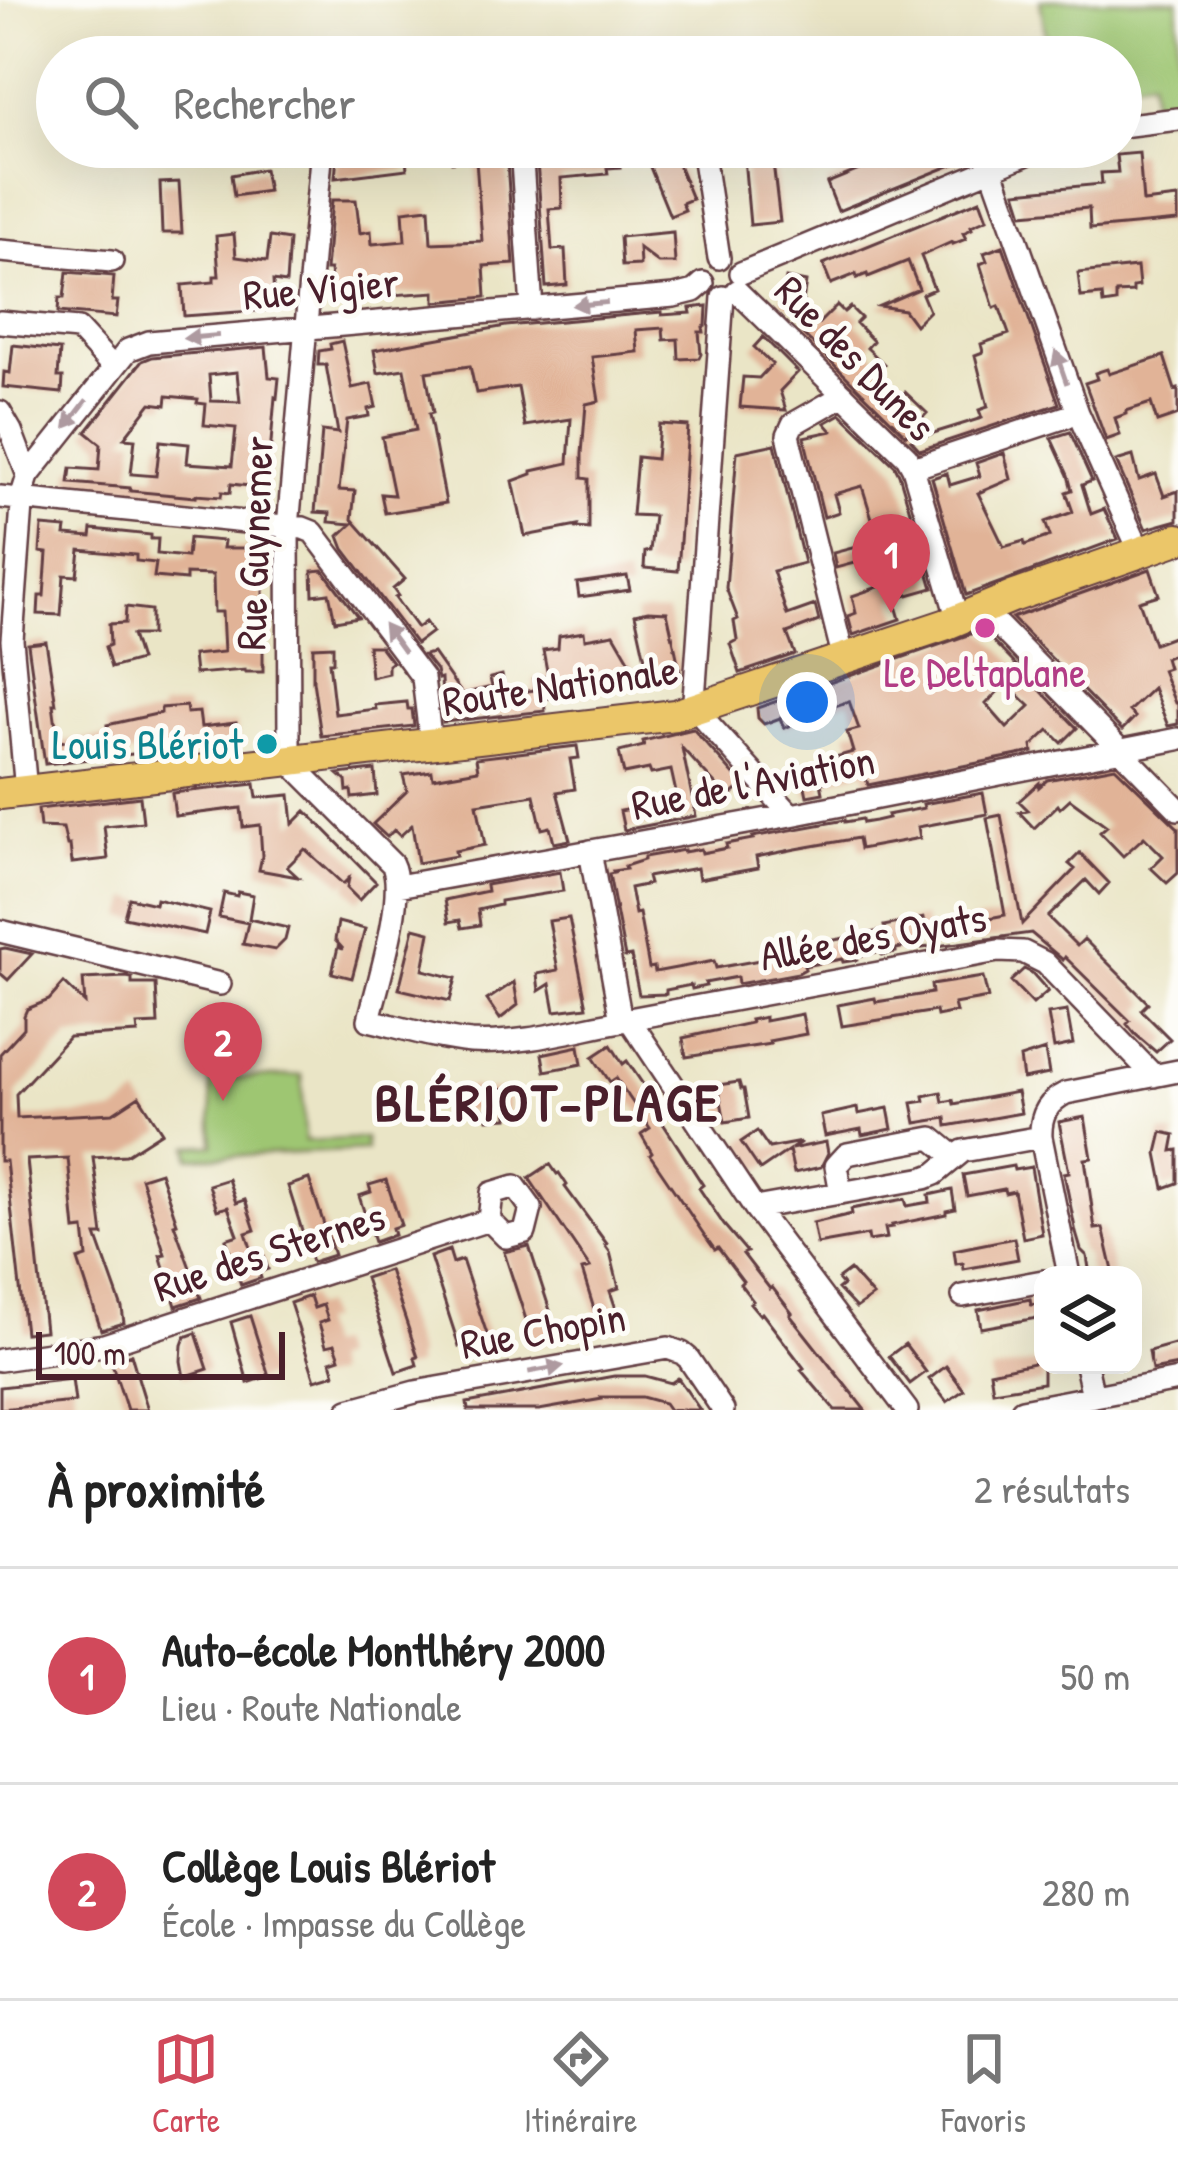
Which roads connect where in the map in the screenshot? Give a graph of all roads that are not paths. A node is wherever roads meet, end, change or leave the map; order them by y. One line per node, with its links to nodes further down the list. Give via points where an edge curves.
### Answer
1 (1178, 119): 2 (street)
2 (1142, 123)
3 (320, 168): 15 (street, Rue Guynemer)
4 (522, 168): 13 (street)
5 (705, 168): 9 (street)
6 (997, 168): 7 (street)
7 (992, 170): 12 (street); 19 (street, one-way to 7)
8 (0, 251): 10 (street)
9 (719, 258): 11 (street, via 705,267); 12 (street, via 733,261)
10 (112, 261)
11 (703, 284): 12 (street, via 712,295); 13 (street, Rue Vigier, one-way to 13, via 674,296)
12 (733, 287): 17 (street, Rue des Dunes); 29 (street)
13 (532, 309): 15 (street, Rue Vigier)
14 (0, 322): 16 (street, via 78,329)
15 (307, 328): 16 (street, Rue Vigier, one-way to 16, via 141,344); 23 (street, Rue Guynemer)
16 (113, 367): 21 (street, Rue Vigier, one-way to 21)
17 (844, 395): 20 (street, Rue des Dunes); 28 (street, via 793,424 788,435)
18 (0, 412): 21 (street)
19 (1078, 413): 20 (street); 25 (street)
20 (913, 468): 27 (street, Rue des Dunes)
21 (28, 476): 22 (street, Rue Vigier)
22 (11, 498): 23 (street); 34 (street, Rue Vigier)
23 (288, 527): 31 (street, one-way to 23, via 423,678 316,535); 33 (street, Rue Guynemer)
24 (1178, 539): 25 (main road, Route Nationale)
25 (1140, 552): 26 (main road, Route Nationale)
26 (987, 608): 27 (main road, Route Nationale); 32 (street)
27 (958, 620): 28 (main road, Route Nationale)
28 (844, 659): 29 (main road, Route Nationale)
29 (696, 709): 31 (main road, Route Nationale); 36 (street)
30 (1178, 739): 32 (street, Rue de l'Aviation)
31 (431, 745): 33 (main road, Route Nationale)
32 (1122, 751): 35 (street); 36 (street, Rue de l'Aviation)
33 (290, 762): 34 (main road, Route Nationale); 38 (street, via 392,864)
34 (13, 793)
35 (1178, 809)
36 (791, 815): 37 (street, Rue de l'Aviation)
37 (590, 851): 38 (street, Rue de l'Aviation); 41 (street)
38 (398, 886): 41 (street, Allée des Oyats, via 369,1020 484,1042)
39 (0, 931): 40 (street)
40 (220, 984)
41 (625, 1020): 43 (street, Allée des Oyats, via 1016,950 1046,963); 47 (street)
42 (1178, 1071): 43 (street)
43 (1154, 1076): 44 (street, via 1060,1096 1042,1117)
44 (1041, 1137): 45 (street); 49 (street)
45 (954, 1156): 46 (street, via 930,1177); 46 (street, via 932,1138 848,1154 836,1166)
46 (841, 1193): 47 (street)
47 (755, 1208): 56 (street)
48 (489, 1220): 52 (street, Rue des Sternes, via 104,1346)
49 (1067, 1266)
50 (1034, 1283): 51 (street)
51 (963, 1296)
52 (0, 1360)
53 (1089, 1374): 55 (street)
54 (1178, 1380): 55 (street)
55 (1093, 1396): 59 (street)
56 (900, 1402)
57 (349, 1410): 58 (street, Rue Chopin, one-way to 58, via 668,1348 688,1358)
58 (723, 1410)
59 (1022, 1410)

